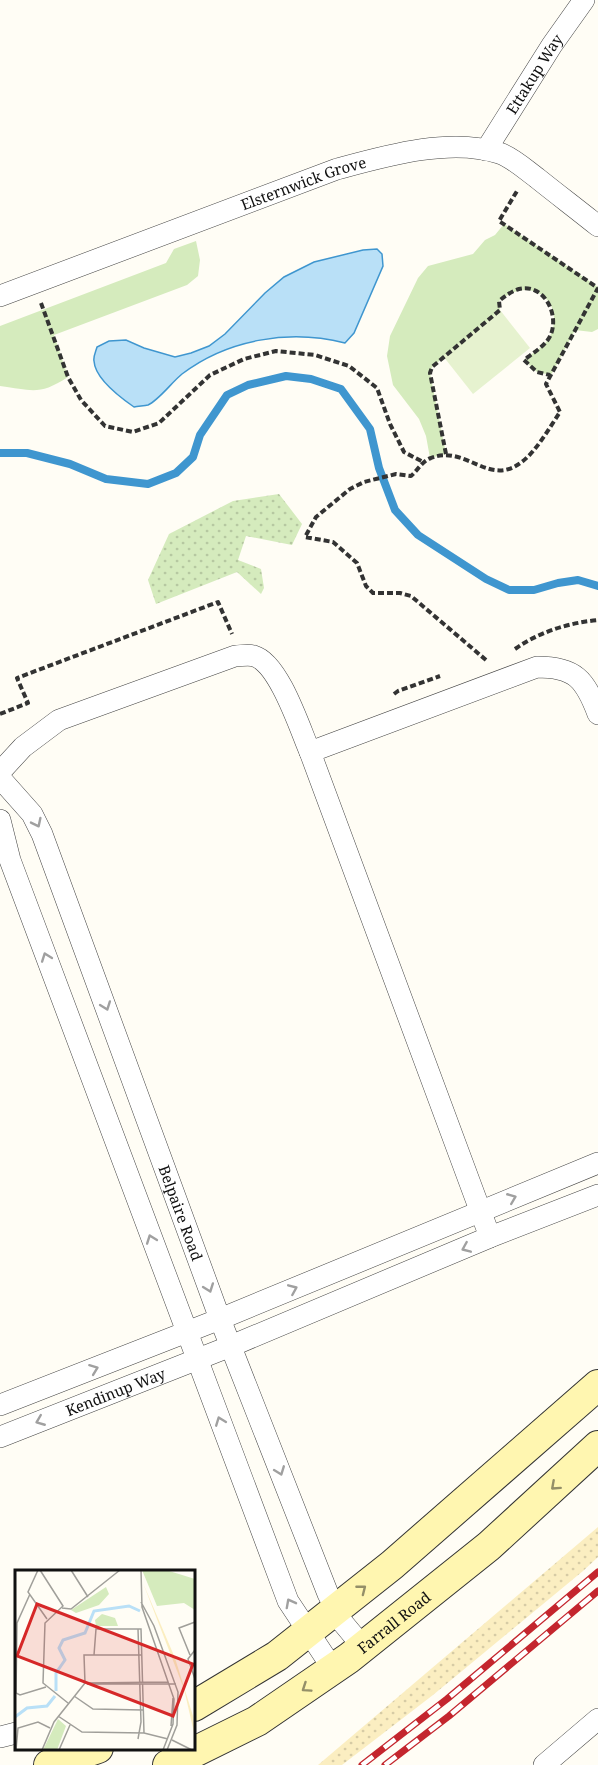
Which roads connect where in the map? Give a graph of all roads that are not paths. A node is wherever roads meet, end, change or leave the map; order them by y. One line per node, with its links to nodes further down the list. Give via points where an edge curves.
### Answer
1 (584, 0): 2 (street, Ettakup Way)
2 (486, 150): 3 (street, Elsternwick Grove, via 501,153); 4 (street, Elsternwick Grove, via 436,148 337,169)
3 (598, 226)
4 (0, 296)
5 (598, 714): 6 (street, via 586,687 571,672 537,667)
6 (310, 752): 7 (street, via 278,677 266,663 253,656 235,656 59,720 23,747); 12 (street)
7 (0, 772)
8 (0, 778): 14 (street, Belpaire Road, one-way to 14, via 32,814 42,834)
9 (0, 820): 15 (street, one-way to 9, via 10,860)
10 (598, 1163): 12 (street, Kendinup Way, one-way to 10)
11 (598, 1195): 13 (street, Kendinup Way)
12 (481, 1211): 13 (street); 14 (street, Kendinup Way, one-way to 12)
13 (490, 1237): 16 (street, Kendinup Way, one-way to 16)
14 (220, 1319): 15 (street, Kendinup Way); 16 (street, Belpaire Road)
15 (186, 1333): 17 (street); 18 (street, Kendinup Way, one-way to 15)
16 (231, 1346): 17 (street, Kendinup Way); 26 (street, Belpaire Road, one-way to 26)
17 (197, 1359): 22 (street, Kendinup Way); 27 (street, one-way to 17, via 288,1601)
18 (69, 1379): 21 (street, Kendinup Way); 22 (street)
19 (598, 1384): 23 (main road)
20 (598, 1404): 23 (main road)
21 (0, 1405)
22 (80, 1405): 24 (street, Kendinup Way, one-way to 24)
23 (555, 1422): 26 (main road, one-way to 23, via 392,1566)
24 (0, 1437)
25 (598, 1446): 28 (main road, Farrall Road, one-way to 28, via 489,1546)
26 (336, 1610): 27 (main road); 28 (street, Belpaire Road)
27 (308, 1632): 29 (street); 30 (main road, via 277,1656)
28 (363, 1647): 29 (main road, Farrall Road)
29 (333, 1669): 36 (main road, Farrall Road, one-way to 36, via 257,1721)
30 (201, 1698)
31 (598, 1719): 37 (street)
32 (15, 1733): 33 (street)
33 (0, 1737)
34 (95, 1750): 35 (main road)
35 (49, 1765)
36 (168, 1765)
37 (544, 1765)

